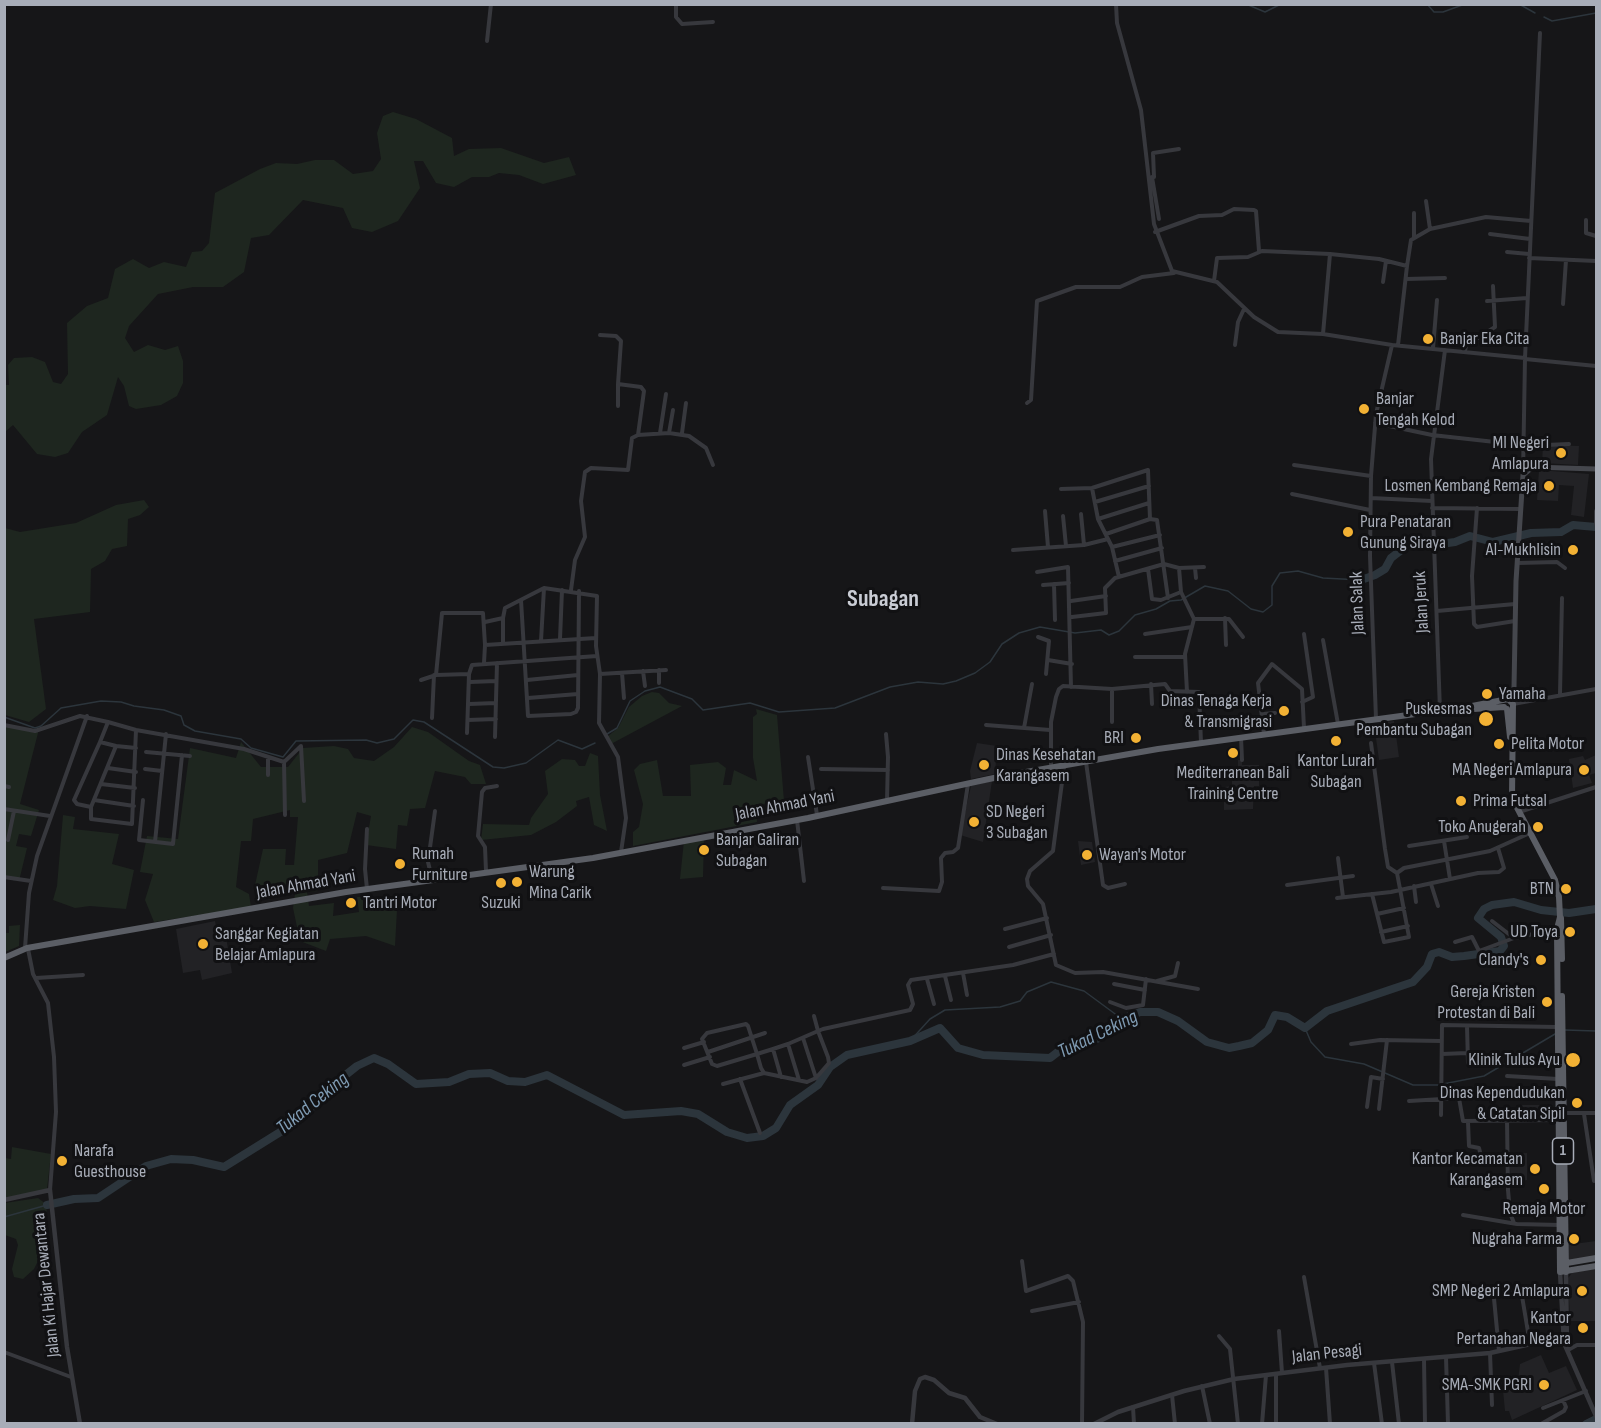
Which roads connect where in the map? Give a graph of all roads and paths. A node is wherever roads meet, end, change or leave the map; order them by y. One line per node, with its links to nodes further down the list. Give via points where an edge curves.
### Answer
1 (491, 4): 6 (street)
2 (676, 4): 4 (street, via 676,17 682,24)
3 (1115, 7): 8 (street, via 1141,111)
4 (713, 22)
5 (1540, 33): 13 (street)
6 (487, 41)
7 (1179, 149): 8 (street, via 1153,153)
8 (1151, 177): 11 (street); 15 (street)
9 (1426, 201): 14 (street)
10 (1414, 213): 18 (street)
11 (1159, 219)
12 (1586, 220): 17 (street, via 1586,233)
13 (1531, 221): 14 (street, via 1486,217); 19 (street)
14 (1430, 229): 18 (street)
15 (1155, 232): 20 (street, via 1199,216 1234,209 1255,210); 28 (street)
16 (1490, 234): 19 (street)
17 (1596, 236)
18 (1414, 238): 27 (street)
19 (1530, 239): 23 (street)
20 (1259, 251): 22 (street); 31 (street, via 1248,257 1217,258)
21 (1506, 252): 23 (street)
22 (1330, 254): 25 (street); 40 (street)
23 (1529, 256): 24 (street); 34 (street)
24 (1566, 260): 26 (street); 38 (street)
25 (1386, 261): 27 (street); 32 (street)
26 (1596, 261)
27 (1407, 266): 30 (street)
28 (1174, 273): 31 (street); 53 (street, via 1142,277 1120,286 1076,287 1037,300 1031,399)
29 (1445, 278): 30 (street)
30 (1406, 279): 44 (street)
31 (1214, 281): 39 (street)
32 (1383, 282)
33 (1493, 286): 36 (street)
34 (1527, 298): 36 (street); 48 (street)
35 (1437, 300): 45 (street)
36 (1494, 300): 37 (street); 47 (street, via 1495,327 1467,341)
37 (1487, 301)
38 (1563, 304)
39 (1244, 309): 40 (street, via 1278,332); 42 (street)
40 (1323, 334): 43 (street)
41 (600, 335): 50 (street, via 616,336 621,341)
42 (1235, 345)
43 (1392, 345): 44 (street); 56 (street, Jalan Salak)
44 (1398, 345): 45 (street)
45 (1433, 348): 46 (street)
46 (1445, 350): 47 (street); 61 (street, Jalan Jeruk)
47 (1465, 351): 48 (street)
48 (1525, 359): 49 (street); 63 (street)
49 (1596, 366)
50 (618, 384): 54 (street); 60 (street, via 641,387 644,391)
51 (666, 394): 57 (street)
52 (686, 403): 59 (street)
53 (1027, 403)
54 (618, 406)
55 (673, 410): 58 (street)
56 (1375, 423): 61 (street); 68 (street, Jalan Salak)
57 (660, 433): 58 (street); 60 (street)
58 (669, 433): 59 (street)
59 (682, 433): 64 (street, via 706,448)
60 (638, 435): 112 (street, via 632,438 628,470 585,471 580,501 584,540 575,560)
61 (1432, 435): 63 (street); 75 (street, Jalan Jeruk)
62 (1569, 444): 63 (street)
63 (1522, 445): 67 (street)
64 (713, 465)
65 (1294, 465): 68 (street)
66 (1596, 469): 67 (main road, via 1533,467)
67 (1523, 475): 79 (main road)
68 (1371, 476): 73 (street, Jalan Salak)
69 (1149, 486): 70 (street, via 1148,470); 74 (street); 76 (street)
70 (1092, 488): 71 (street); 74 (street)
71 (1061, 489)
72 (1292, 494): 80 (street)
73 (1371, 498): 75 (street); 80 (street, Jalan Salak)
74 (1095, 501): 85 (street)
75 (1432, 501): 77 (street, Jalan Jeruk)
76 (1149, 503): 85 (street); 86 (street)
77 (1432, 508): 78 (street); 122 (street, Jalan Jeruk)
78 (1477, 508): 79 (street); 121 (street)
79 (1521, 509): 97 (main road)
80 (1370, 510): 188 (street, Jalan Salak)
81 (1045, 511): 92 (street)
82 (1596, 511): 87 (street)
83 (1081, 514): 90 (street)
84 (1063, 516): 91 (street)
85 (1098, 519): 89 (street)
86 (1150, 519): 88 (street, via 1157,520); 89 (street)
87 (1596, 524)
88 (1160, 535): 93 (street); 94 (street)
89 (1107, 537): 90 (street); 93 (street)
90 (1084, 545): 91 (street)
91 (1066, 546): 92 (street)
92 (1048, 547): 95 (street)
93 (1112, 547): 96 (street)
94 (1162, 548): 96 (street); 98 (street)
95 (1013, 550)
96 (1115, 561): 105 (street)
97 (1518, 563): 102 (street, via 1557,562); 120 (main road)
98 (1164, 564): 100 (street); 103 (street); 116 (street)
99 (1204, 567): 101 (street)
100 (1179, 568): 101 (street); 114 (street)
101 (1195, 568): 106 (street)
102 (1565, 568)
103 (1148, 569): 105 (street); 116 (street, via 1152,599)
104 (1037, 572): 107 (street, via 1068,567)
105 (1119, 577): 115 (street, via 1106,584)
106 (1196, 578)
107 (1069, 583): 108 (street); 119 (street)
108 (1054, 584): 109 (street); 127 (street)
109 (1043, 585)
110 (544, 588): 111 (street); 118 (street); 139 (street)
111 (562, 590): 112 (street); 137 (street)
112 (571, 590): 113 (street)
113 (579, 591): 135 (street); 136 (street, via 597,597)
114 (1181, 593): 116 (street); 126 (street)
115 (1106, 596): 119 (street); 123 (street, via 1106,613)
116 (1168, 598)
117 (1562, 598): 175 (street)
118 (521, 599): 124 (street, via 505,608); 140 (street)
119 (1071, 601): 123 (street)
120 (1516, 604): 121 (street); 128 (main road)
121 (1473, 606): 122 (street); 128 (street, via 1477,627)
122 (1437, 611): 183 (street, Jalan Jeruk)
123 (1072, 617): 152 (street)
124 (503, 618): 129 (street); 141 (street)
125 (1225, 618): 126 (street); 134 (street, via 1232,621); 143 (street)
126 (1194, 619): 130 (street)
127 (1055, 620)
128 (1515, 621): 182 (main road, via 1514,687)
129 (484, 622): 142 (street); 160 (street, via 482,613 441,613)
130 (1192, 627): 131 (street); 147 (street)
131 (1145, 634)
132 (1304, 634): 178 (street, via 1313,697)
133 (1038, 637): 148 (street, via 1049,640)
134 (1243, 637)
135 (578, 638): 136 (street); 137 (street); 145 (street)
136 (596, 638): 144 (street)
137 (560, 639): 139 (street)
138 (1323, 640): 193 (street)
139 (541, 641): 140 (street)
140 (523, 642): 141 (street); 149 (street)
141 (503, 643): 142 (street)
142 (485, 645): 150 (street)
143 (1226, 645)
144 (597, 656): 145 (street); 158 (street)
145 (578, 657): 149 (street); 161 (street)
146 (1135, 657): 147 (street)
147 (1185, 657): 173 (street)
148 (1048, 660): 152 (street); 159 (street)
149 (525, 662): 151 (street); 163 (street)
150 (484, 663): 151 (street); 157 (street, via 470,665)
151 (496, 663): 164 (street)
152 (1072, 663): 170 (street)
153 (659, 670): 154 (street); 155 (street); 166 (street)
154 (666, 670)
155 (643, 671): 156 (street); 169 (street)
156 (622, 673): 158 (street); 177 (street)
157 (469, 674): 160 (street); 165 (street)
158 (600, 674): 256 (street, via 599,723 618,757 626,818)
159 (1046, 674)
160 (435, 675): 162 (street); 187 (street)
161 (578, 675): 163 (street); 174 (street)
162 (420, 680)
163 (527, 680): 176 (street)
164 (496, 681): 165 (street); 179 (street)
165 (470, 682): 180 (street)
166 (660, 683)
167 (1032, 684): 196 (street)
168 (1151, 684): 172 (street); 173 (street, via 1165,684 1168,690); 181 (street)
169 (645, 686)
170 (1071, 687): 172 (street); 199 (street, via 1059,689)
171 (1596, 688): 175 (street)
172 (1112, 689): 192 (street)
173 (1187, 692): 207 (street, via 1199,692)
174 (578, 694): 176 (street); 176 (street, via 576,712 533,717 528,716)
175 (1560, 694): 182 (street)
176 (528, 698)
177 (624, 698)
178 (1302, 702): 185 (street, via 1301,686 1271,664 1258,683); 197 (street)
179 (496, 703): 180 (street); 189 (street)
180 (469, 704): 190 (street)
181 (1152, 704)
182 (1509, 704): 183 (highway, Jalan Ahmad Yani); 243 (highway, via 1511,792)
183 (1440, 711): 188 (highway, Jalan Ahmad Yani)
184 (1275, 713): 185 (street)
185 (1263, 714): 203 (street)
186 (87, 716): 191 (street); 194 (street, via 39,731); 245 (street)
187 (432, 718)
188 (1376, 718): 193 (highway, Jalan Ahmad Yani)
189 (496, 719): 190 (street); 205 (street)
190 (468, 720): 200 (street)
191 (108, 722): 198 (street); 206 (street)
192 (1112, 722)
193 (1338, 724): 197 (highway, Jalan Ahmad Yani)
194 (4, 725)
195 (986, 725): 196 (street)
196 (1024, 728): 199 (street)
197 (1304, 728): 203 (highway, Jalan Ahmad Yani)
198 (136, 730): 201 (street); 210 (street)
199 (1050, 730): 222 (street)
200 (467, 733)
201 (166, 734): 212 (street); 216 (street, via 244,749)
202 (885, 734): 225 (street)
203 (1264, 734): 204 (highway, Jalan Ahmad Yani)
204 (1241, 736): 207 (highway, Jalan Ahmad Yani); 217 (street)
205 (495, 737)
206 (100, 742): 209 (street); 239 (street, via 74,800)
207 (1201, 743): 219 (highway, Jalan Ahmad Yani)
208 (1371, 743): 260 (street, via 1386,858 1390,869)
209 (116, 746): 210 (street); 221 (street)
210 (136, 748): 227 (street)
211 (146, 752): 212 (street)
212 (164, 753): 213 (street); 226 (street)
213 (182, 755): 214 (street); 253 (street, via 173,844)
214 (190, 756)
215 (808, 757): 246 (street)
216 (268, 759): 218 (street); 228 (street)
217 (1242, 760)
218 (284, 762): 236 (street, via 301,746); 244 (street)
219 (1086, 762): 220 (highway, Jalan Ahmad Yani); 268 (street, via 1103,885 1108,888)
220 (1064, 767): 222 (highway, Jalan Ahmad Yani); 283 (street, via 1053,851 1030,871 1027,879 1028,886 1044,904)
221 (108, 768): 227 (street); 229 (street)
222 (1051, 768): 230 (highway, Jalan Ahmad Yani)
223 (145, 769): 226 (street)
224 (821, 769): 225 (street)
225 (888, 770): 237 (street)
226 (162, 771): 253 (street)
227 (136, 772): 233 (street)
228 (268, 775)
229 (101, 784): 233 (street); 234 (street)
230 (968, 784): 237 (highway, Jalan Ahmad Yani); 272 (street, via 958,848 941,858 939,891)
231 (496, 786): 259 (street, via 482,792 478,836 485,847)
232 (1596, 787): 243 (street)
233 (135, 788): 238 (street)
234 (94, 800): 238 (street); 239 (street)
235 (143, 800): 253 (street, via 139,840)
236 (304, 801)
237 (886, 801): 246 (highway, Jalan Ahmad Yani)
238 (134, 806): 239 (street, via 131,825 91,819)
239 (91, 807)
240 (4, 809): 241 (street)
241 (14, 811): 245 (street); 251 (street)
242 (435, 811): 263 (street, via 428,862)
243 (1518, 813): 249 (highway)
244 (285, 815)
245 (50, 816): 266 (street)
246 (817, 816): 247 (highway, Jalan Ahmad Yani)
247 (796, 819): 256 (highway, Jalan Ahmad Yani); 267 (street)
248 (368, 830): 273 (street, via 364,869)
249 (1530, 833): 255 (street); 282 (highway, via 1555,880)
250 (1467, 837): 252 (street)
251 (8, 840)
252 (1444, 841): 254 (street); 258 (street)
253 (155, 842)
254 (1409, 846)
255 (1498, 848): 258 (street); 265 (street, via 1504,868 1501,871)
256 (621, 852): 259 (highway, Jalan Ahmad Yani)
257 (1338, 858): 264 (street)
258 (1447, 861): 260 (street, via 1404,868); 265 (street)
259 (486, 871): 263 (highway, Jalan Ahmad Yani)
260 (1397, 873): 274 (street)
261 (1353, 876): 264 (street)
262 (4, 877): 266 (street)
263 (432, 879): 273 (highway, Jalan Ahmad Yani)
264 (1339, 879): 270 (street); 276 (street)
265 (1450, 879): 269 (street)
266 (31, 881): 293 (street)
267 (804, 881)
268 (1125, 884)
269 (1431, 884): 271 (street); 279 (street)
270 (1287, 885)
271 (1414, 886): 274 (street); 278 (street)
272 (883, 888)
273 (368, 889): 293 (highway, Jalan Ahmad Yani)
274 (1399, 890): 275 (street); 280 (street)
275 (1372, 894): 276 (street); 281 (street)
276 (1343, 897): 277 (street)
277 (1337, 898)
278 (1416, 902)
279 (1438, 906)
280 (1404, 908): 281 (street); 285 (street)
281 (1377, 914): 288 (street)
282 (1560, 917)
283 (1047, 918): 286 (street); 289 (street)
284 (1492, 921): 290 (street)
285 (1408, 926): 288 (street); 288 (street, via 1408,937 1386,943)
286 (1005, 929)
287 (1557, 929): 290 (street); 313 (highway, 1); 313 (highway, 1, via 1560,917)
288 (1381, 932)
289 (1051, 935): 292 (street); 294 (street)
290 (1514, 938): 291 (street, via 1478,951 1471,937)
291 (1455, 942)
292 (1009, 947)
293 (26, 949): 295 (highway, Jalan Ahmad Yani); 300 (street)
294 (1054, 954): 297 (street); 302 (street, via 1056,965 1066,971)
295 (4, 958)
296 (1178, 963): 303 (street, via 1175,976)
297 (963, 972): 299 (street); 307 (street)
298 (83, 975): 300 (street)
299 (945, 976): 301 (street); 308 (street)
300 (35, 978): 356 (street, via 48,1003 54,1057 56,1112)
301 (927, 979): 310 (street); 314 (street, via 909,982 913,1005 910,1010)
302 (1146, 979): 303 (street); 306 (street)
303 (1156, 981): 305 (street)
304 (1114, 984): 306 (street)
305 (1198, 989)
306 (1145, 990): 309 (street, via 1143,1005 1126,1008)
307 (967, 995)
308 (951, 1000)
309 (1110, 1002)
310 (934, 1004)
311 (814, 1016): 314 (street)
312 (1467, 1026): 313 (street); 320 (street, via 1442,1025); 326 (street)
313 (1559, 1028): 319 (highway, 1)
314 (818, 1031): 317 (street); 335 (street, via 829,1063)
315 (765, 1033): 316 (street)
316 (752, 1038): 321 (street, via 743,1023 703,1034); 327 (street); 328 (street)
317 (803, 1038): 322 (street); 335 (street)
318 (1387, 1040): 320 (street); 323 (street); 337 (street)
319 (1560, 1040): 338 (highway, 1); 345 (highway, 1)
320 (1442, 1041): 329 (street)
321 (704, 1042): 324 (street); 327 (street)
322 (788, 1044): 325 (street); 339 (street)
323 (1351, 1044)
324 (684, 1048)
325 (772, 1049): 328 (street); 334 (street)
326 (1467, 1053): 329 (street); 330 (street)
327 (709, 1054): 328 (street, via 712,1065 717,1066); 331 (street)
328 (757, 1054): 332 (street)
329 (1442, 1054): 341 (street)
330 (1467, 1063)
331 (684, 1065)
332 (764, 1073): 334 (street); 336 (street)
333 (1507, 1076): 338 (street)
334 (781, 1077): 339 (street)
335 (816, 1078): 339 (street)
336 (740, 1079): 340 (street); 352 (street)
337 (1383, 1079): 343 (street, via 1371,1077); 344 (street)
338 (1558, 1079): 350 (highway, 1)
339 (799, 1080)
340 (723, 1084)
341 (1440, 1099): 342 (street); 348 (street); 351 (street, via 1460,1099 1462,1121)
342 (1409, 1101)
343 (1367, 1107)
344 (1379, 1109)
345 (1563, 1113): 347 (street); 353 (highway, 1)
346 (1596, 1113): 347 (street)
347 (1584, 1114): 355 (street)
348 (1441, 1115)
349 (1507, 1120): 350 (street); 351 (street); 359 (street, via 1509,1202)
350 (1559, 1120): 353 (highway, 1)
351 (1468, 1122): 354 (street, via 1469,1146 1479,1148)
352 (760, 1133)
353 (1561, 1146): 360 (highway, 1); 364 (highway, 1)
354 (1481, 1156)
355 (1594, 1181)
356 (50, 1190): 357 (street, Jalan Ki Hajar Dewantara); 387 (street, Jalan Ki Hajar Dewantara)
357 (4, 1200)
358 (1463, 1215): 359 (street)
359 (1514, 1223): 360 (street)
360 (1560, 1224): 364 (highway, 1)
361 (1596, 1258): 364 (highway)
362 (1022, 1261): 368 (street, via 1026,1291 1068,1276)
363 (1596, 1266): 364 (highway)
364 (1563, 1268): 366 (street); 372 (street)
365 (1304, 1276): 383 (street)
366 (1561, 1289): 367 (street); 372 (street)
367 (1521, 1290): 373 (street); 377 (street, via 1493,1288)
368 (1079, 1302): 369 (street); 400 (street, via 1083,1322)
369 (1032, 1311)
370 (1279, 1331): 384 (street)
371 (1219, 1336): 388 (street, via 1229,1347)
372 (1565, 1337): 373 (street, Jalan Pesagi); 375 (street)
373 (1530, 1344): 377 (street, Jalan Pesagi)
374 (1596, 1345): 375 (street)
375 (1568, 1349): 390 (street)
376 (4, 1352): 387 (street)
377 (1499, 1352): 378 (street, Jalan Pesagi)
378 (1490, 1353): 379 (street, Jalan Pesagi); 393 (street)
379 (1446, 1357): 380 (street, Jalan Pesagi); 412 (street)
380 (1424, 1359): 381 (street, Jalan Pesagi); 411 (street)
381 (1392, 1362): 382 (street, Jalan Pesagi); 410 (street)
382 (1374, 1363): 383 (street, Jalan Pesagi); 409 (street)
383 (1323, 1368): 384 (street, Jalan Pesagi); 408 (street)
384 (1282, 1373): 385 (street, Jalan Pesagi)
385 (1276, 1374): 386 (street, Jalan Pesagi); 407 (street)
386 (1266, 1375): 388 (street, Jalan Pesagi); 406 (street)
387 (71, 1377): 397 (street, Jalan Ki Hajar Dewantara)
388 (1234, 1379): 389 (street, Jalan Pesagi); 405 (street)
389 (1202, 1386): 391 (street, Jalan Pesagi); 404 (street)
390 (1588, 1394): 392 (street); 396 (street)
391 (1172, 1395): 394 (street, Jalan Pesagi); 403 (street)
392 (1563, 1400): 395 (street); 413 (street, via 1564,1411)
393 (1491, 1405)
394 (1133, 1407): 401 (street, Jalan Pesagi); 402 (street)
395 (1543, 1408)
396 (1596, 1416)
397 (80, 1424)
398 (912, 1424): 399 (street, via 915,1391 920,1379 926,1377 949,1393 965,1398 980,1417)
399 (997, 1424)
400 (1082, 1424)
401 (1094, 1424)
402 (1134, 1424)
403 (1175, 1424)
404 (1210, 1424)
405 (1238, 1424)
406 (1262, 1424)
407 (1276, 1424)
408 (1330, 1424)
409 (1382, 1424)
410 (1399, 1424)
411 (1425, 1424)
412 (1448, 1424)
413 (1541, 1424)

